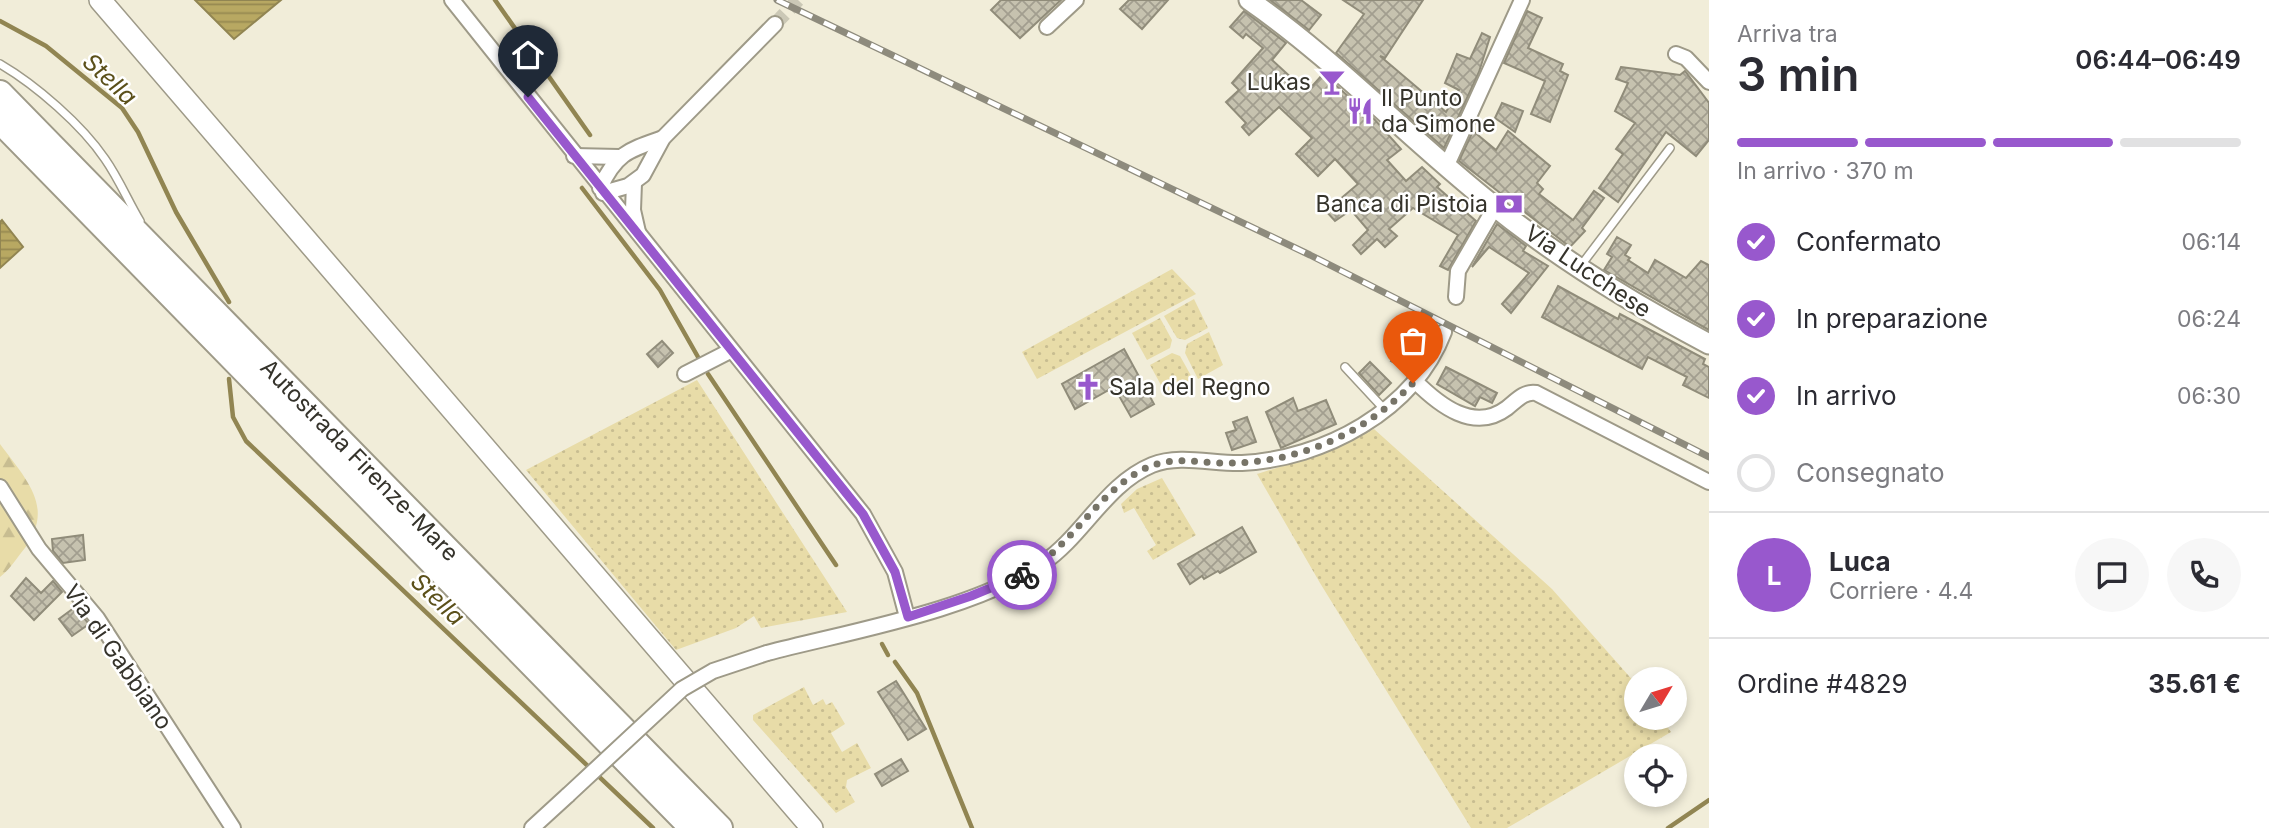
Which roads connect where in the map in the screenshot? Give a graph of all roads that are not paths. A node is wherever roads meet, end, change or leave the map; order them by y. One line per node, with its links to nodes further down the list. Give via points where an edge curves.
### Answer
1 (100, 0): 39 (main road)
2 (452, 0): 15 (street)
3 (1076, 0): 7 (street)
4 (1249, 0): 17 (street, Via Lucchese, via 1327,61)
5 (1522, 0): 17 (street)
6 (775, 24): 13 (street)
7 (1047, 27)
8 (1676, 54): 10 (street)
9 (0, 64): 23 (lane, via 33,87 101,154 143,225)
10 (1709, 82)
11 (0, 93): 23 (highway, Autostrada Firenze-Mare)
12 (0, 121): 37 (highway, Autostrada Firenze-Mare)
13 (663, 138): 16 (street); 18 (street)
14 (1670, 148): 22 (lane)
15 (574, 156): 16 (street); 19 (street)
16 (619, 157): 19 (street)
17 (1446, 167): 20 (street, Via Lucchese)
18 (634, 183): 19 (street); 21 (street, via 633,210)
19 (602, 190): 21 (street)
20 (1495, 207): 22 (street, Via Lucchese); 24 (street, via 1456,274)
21 (640, 240): 27 (street)
22 (1579, 268): 26 (street, Via Lucchese, via 1616,294)
23 (186, 284): 38 (highway, Autostrada Firenze-Mare)
24 (1455, 297)
25 (1444, 332): 30 (street, via 1433,358)
26 (1709, 344)
27 (730, 351): 29 (street); 34 (street, via 873,530 895,572)
28 (1345, 367): 31 (lane)
29 (685, 374)
30 (1415, 381): 31 (street); 32 (street, via 1443,406 1480,419 1500,412 1525,394 1536,393)
31 (1384, 409): 34 (street, via 1347,435 1284,458 1243,463 1177,460 1153,465 1115,490 1041,564 993,588)
32 (1709, 482)
33 (0, 487): 35 (street, Via di Gabbiano, via 39,549 97,618)
34 (908, 617): 36 (street, bridge, via 713,671 681,689)
35 (233, 828)
36 (532, 828)
37 (692, 828)
38 (720, 828)
39 (812, 828)

